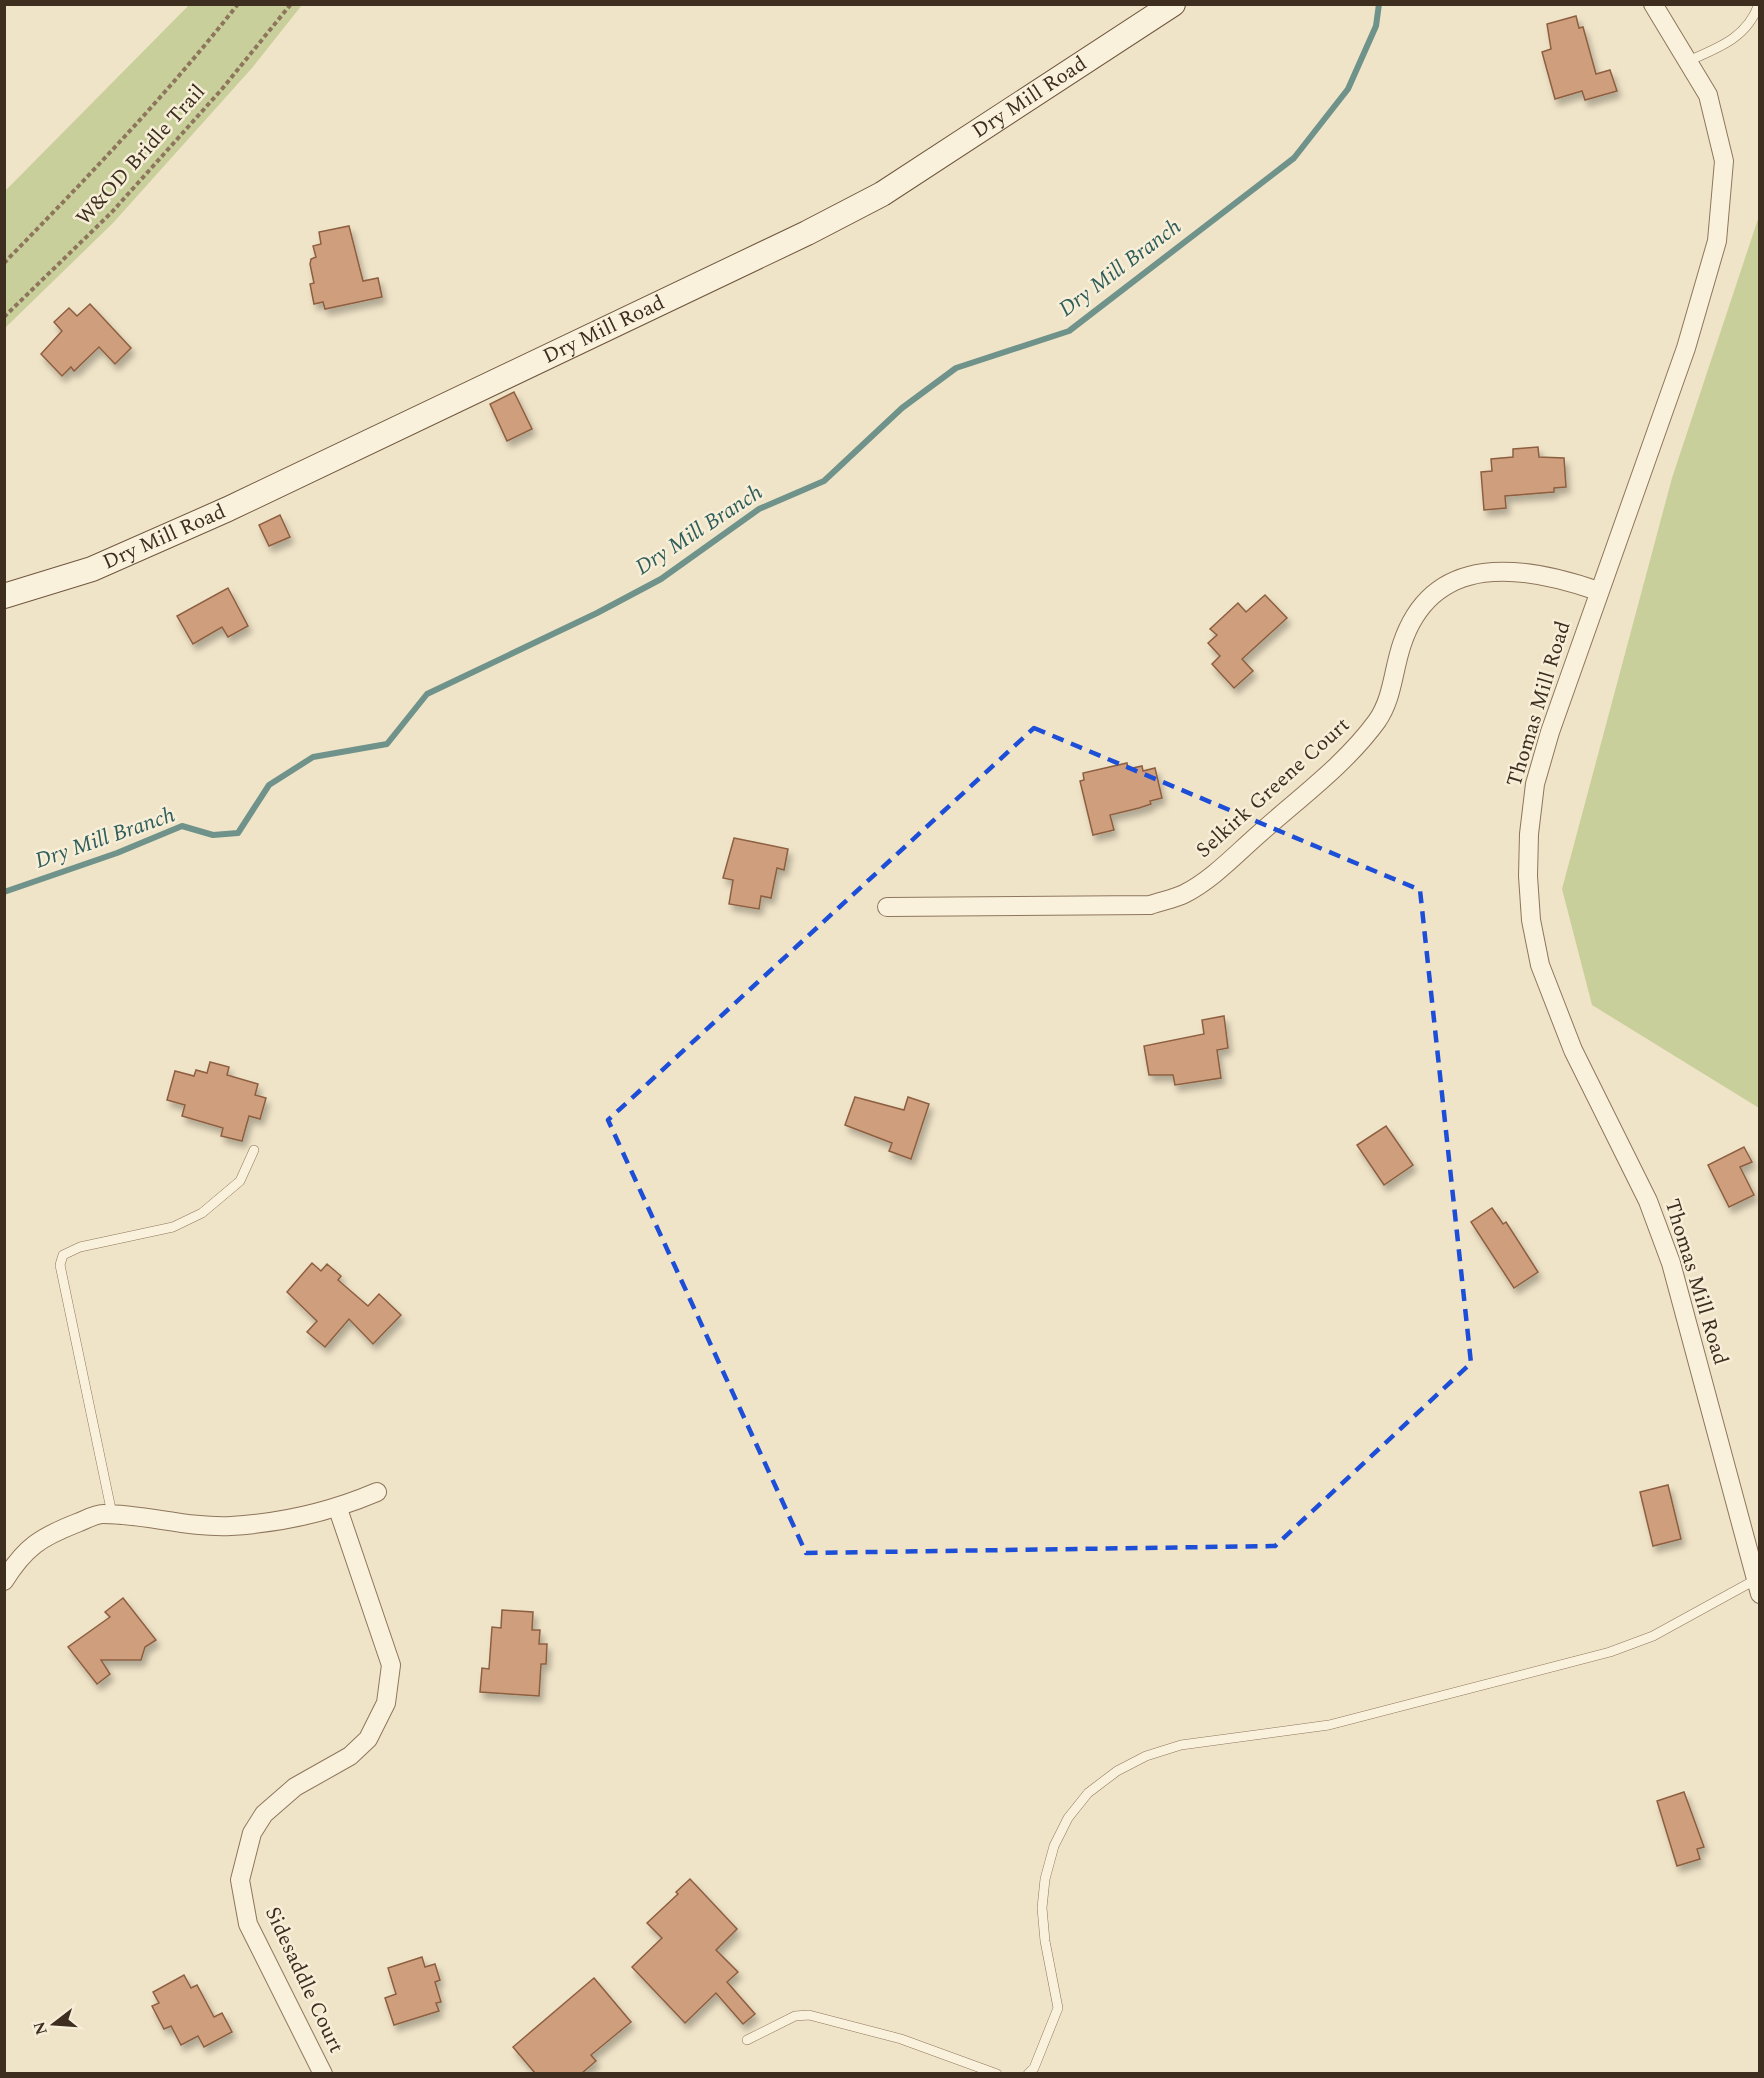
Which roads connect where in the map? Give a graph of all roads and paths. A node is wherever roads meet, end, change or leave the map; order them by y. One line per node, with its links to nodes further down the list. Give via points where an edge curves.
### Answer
1 (238, 4): 7 (path, via 110,155)
2 (291, 4): 8 (path, W&OD Bridle Trail, via 222,89 112,212)
3 (1173, 4): 10 (street, Dry Mill Road, via 882,194 807,233 228,509 92,568)
4 (1653, 4): 6 (street, Thomas Mill Road)
5 (1759, 4): 6 (lane, via 1754,20 1740,36)
6 (1688, 61): 9 (street, Thomas Mill Road, via 1708,95 1724,161 1717,241 1686,348)
7 (4, 263)
8 (4, 317)
9 (1598, 591): 11 (street, Selkirk Greene Court, via 1550,576 1505,572 1469,574 1441,587 1413,622 1402,643 1393,686 1378,719 1352,752 1230,860 1185,894 1150,905); 17 (street, Thomas Mill Road, via 1535,784 1529,834 1531,920 1554,1006 1648,1201 1671,1263)
10 (4, 596)
11 (887, 907)
12 (254, 1150): 15 (lane, via 240,1181 202,1213 173,1227 80,1247 63,1255 60,1266)
13 (377, 1492): 14 (street)
14 (338, 1509): 15 (street, via 276,1522 229,1526 179,1524); 19 (street, Sidesaddle Court, via 391,1665 386,1702 368,1739 295,1787 264,1814 252,1833 240,1880 248,1924)
15 (112, 1514): 16 (street, via 100,1514 54,1531 20,1555)
16 (4, 1581)
17 (1757, 1587): 21 (lane, via 1610,1652 1329,1725 1181,1746 1146,1756 1117,1771 1088,1793 1068,1818 1054,1846 1042,1908 1058,2008 1034,2068)
18 (747, 2040): 20 (lane, via 795,2016 809,2015 901,2039)
19 (323, 2073)
20 (997, 2073)
21 (1028, 2073)

